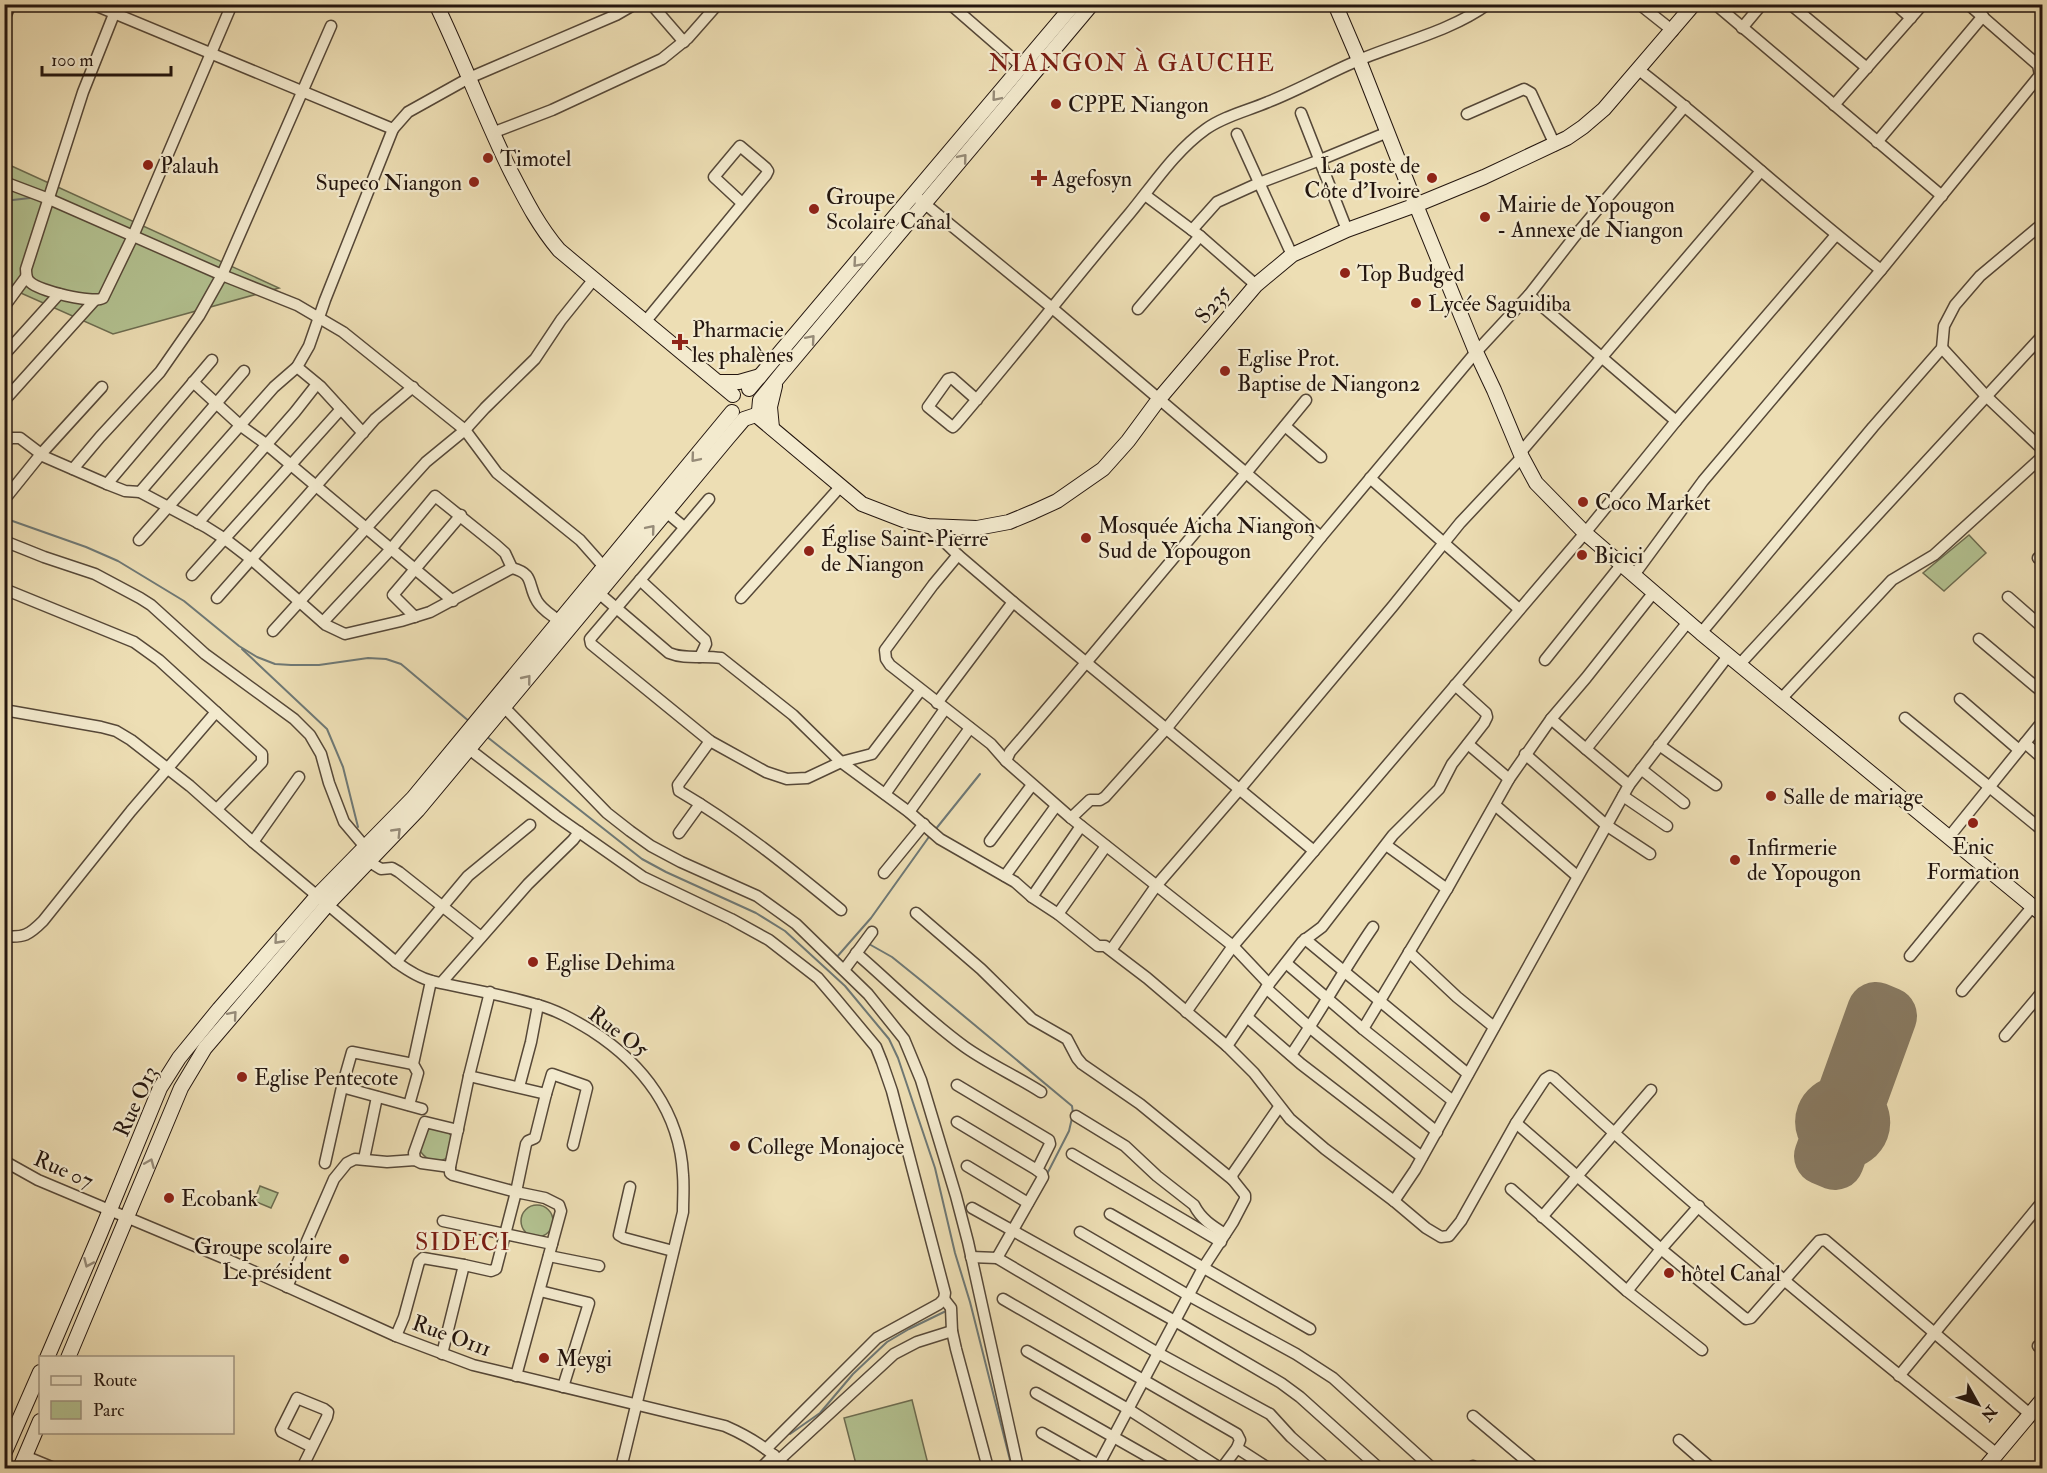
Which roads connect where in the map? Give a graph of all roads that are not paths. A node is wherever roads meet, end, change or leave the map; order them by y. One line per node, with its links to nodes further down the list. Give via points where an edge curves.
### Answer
1 (11, 4): 24 (street)
2 (92, 4): 21 (street)
3 (232, 4): 29 (street)
4 (436, 4): 34 (main road)
5 (635, 4): 34 (street)
6 (651, 4): 28 (street)
7 (718, 4): 28 (street)
8 (950, 4): 33 (street)
9 (1074, 4): 33 (main road)
10 (1092, 4): 33 (main road)
11 (1335, 4): 30 (main road)
12 (1488, 4): 30 (street, via 1454,23)
13 (1639, 4): 27 (street)
14 (1694, 4): 27 (main road, S235)
15 (1715, 4): 26 (street)
16 (1762, 4): 26 (street)
17 (1790, 4): 31 (street)
18 (1895, 4): 23 (street)
19 (1923, 4): 23 (street)
20 (1968, 4): 22 (street)
21 (116, 9): 29 (street); 52 (street, via 83,92)
22 (1983, 16): 44 (street); 51 (street, via 2038,64 2040,75)
23 (1911, 18): 31 (street)
24 (4, 19)
25 (331, 26): 35 (street)
26 (1743, 28): 36 (street)
27 (1673, 31): 32 (main road, S235)
28 (684, 42): 42 (street, via 654,64)
29 (212, 53): 35 (street); 60 (street)
30 (1359, 60): 41 (main road); 50 (street, via 1206,129 1176,156)
31 (1867, 68): 36 (street)
32 (1640, 70): 37 (street); 45 (main road, S235, via 1596,116)
33 (1027, 71): 53 (main road)
34 (469, 78): 40 (street, via 408,112); 42 (main road)
35 (303, 90): 40 (street); 63 (street)
36 (1834, 105): 44 (street)
37 (1685, 106): 47 (street); 68 (street)
38 (1301, 113): 46 (street)
39 (1467, 114): 45 (street, via 1528,90)
40 (393, 129): 73 (street)
41 (1388, 132): 46 (street); 55 (main road)
42 (492, 133): 65 (main road, via 535,219 560,250)
43 (1238, 134): 49 (street)
44 (1877, 142): 51 (street)
45 (1555, 145): 55 (main road, S235)
46 (1320, 160): 49 (street); 57 (street)
47 (1761, 171): 59 (street); 79 (street)
48 (4, 182): 52 (street)
49 (1259, 183): 58 (street, via 1217,202); 61 (street)
50 (1145, 195): 58 (street); 71 (street)
51 (1942, 196): 62 (street)
52 (49, 199): 60 (street); 64 (street)
53 (920, 199): 71 (street); 83 (main road, one-way to 83); 84 (main road, one-way to 53)
54 (742, 203): 54 (street, via 768,171 740,146 714,177); 74 (street)
55 (1416, 205): 57 (main road, S235); 77 (main road)
56 (2043, 224): 76 (street, via 1980,276 1955,305 1944,326)
57 (1347, 230): 61 (main road, S235)
58 (1196, 233): 66 (street); 72 (street)
59 (1836, 235): 62 (street); 101 (street)
60 (133, 236): 63 (street); 69 (street, via 103,298)
61 (1292, 255): 66 (main road, S235)
62 (1881, 270): 146 (street, via 1703,481)
63 (222, 275): 73 (street); 116 (street, via 160,372)
64 (26, 277): 67 (street, via 36,286); 70 (street)
65 (594, 279): 74 (main road); 105 (street, via 535,359)
66 (1256, 285): 94 (main road, S235)
67 (59, 294): 69 (street); 78 (street)
68 (1529, 295): 77 (street); 79 (street)
69 (94, 301): 97 (street)
70 (4, 307)
71 (1051, 307): 93 (street); 94 (street)
72 (1138, 309)
73 (319, 317): 81 (street); 89 (street)
74 (645, 322): 86 (main road)
75 (2043, 336): 92 (street)
76 (1942, 348): 92 (street); 165 (street)
77 (1476, 352): 112 (main road); 118 (street)
78 (4, 355)
79 (1601, 357): 101 (street); 112 (street)
80 (212, 360): 85 (street)
81 (297, 367): 87 (street); 102 (street)
82 (244, 371): 98 (street)
83 (760, 376): 86 (main road); 90 (main road)
84 (778, 379): 96 (main road); 104 (main road, via 770,407)
85 (193, 382): 98 (street); 119 (street)
86 (718, 382): 91 (main road)
87 (317, 384): 99 (street); 109 (street)
88 (102, 387): 111 (street)
89 (413, 387): 105 (street); 106 (street)
90 (749, 389): 91 (main road); 96 (main road)
91 (733, 395): 100 (main road, via 730,404)
92 (1986, 396): 110 (street); 169 (street)
93 (977, 399): 93 (street, via 952,378 928,407 953,427)
94 (1159, 399): 117 (street); 129 (main road, S235, via 1103,469 1057,501 1009,522 977,528)
95 (1306, 399): 103 (street)
96 (760, 400): 100 (main road, via 760,406)
97 (4, 401)
98 (216, 403): 102 (street); 122 (street)
99 (341, 409): 106 (street); 115 (street)
100 (744, 416): 104 (main road, S235); 126 (main road); 142 (main road, one-way to 142)
101 (1676, 421): 132 (street)
102 (241, 426): 109 (street); 125 (street)
103 (1285, 426): 113 (street); 117 (street)
104 (772, 428): 121 (main road, S235)
105 (465, 430): 130 (street, via 431,457); 142 (street, via 497,473 580,540)
106 (363, 433): 120 (street)
107 (2043, 433): 110 (street)
108 (4, 441): 111 (street, via 20,438)
109 (266, 444): 115 (street); 128 (street)
110 (2038, 446)
111 (40, 454): 116 (street); 124 (street)
112 (1521, 455): 132 (main road, via 1536,483); 137 (street)
113 (1321, 457)
114 (2043, 457): 174 (street, via 1934,555 1892,580)
115 (292, 466): 120 (street); 134 (street)
116 (74, 469): 119 (street)
117 (1246, 473): 133 (street); 170 (street)
118 (1370, 478): 133 (street); 137 (street)
119 (106, 484): 122 (street)
120 (317, 487): 130 (street); 140 (street)
121 (840, 487): 129 (main road, S235, via 877,511); 153 (street)
122 (140, 492): 125 (street)
123 (709, 499): 131 (street)
124 (4, 500)
125 (168, 506): 128 (street); 135 (street)
126 (666, 512): 131 (street); 149 (main road, one-way to 126)
127 (461, 515): 138 (street, via 435,496); 143 (street, via 505,553); 144 (street)
128 (198, 523): 134 (street)
129 (928, 525): 139 (street)
130 (366, 527): 138 (street); 155 (street)
131 (684, 527): 147 (street)
132 (1585, 533): 141 (main road); 158 (street)
133 (1321, 537): 185 (street)
134 (225, 539): 140 (street); 145 (street)
135 (139, 540)
136 (4, 541): 229 (street, via 95,574 140,598 205,654 294,719 321,754 344,822)
137 (1444, 544): 158 (street); 204 (street)
138 (391, 549): 144 (street); 162 (street)
139 (958, 555): 156 (street); 172 (street, via 885,650 890,665)
140 (250, 559): 152 (street); 155 (street)
141 (1621, 565): 146 (main road); 168 (street)
142 (604, 567): 149 (main road)
143 (512, 568): 154 (street); 160 (street, via 528,576 538,603)
144 (414, 569): 154 (street); 159 (street, via 393,595)
145 (192, 575)
146 (1634, 575): 150 (main road)
147 (640, 580): 157 (street); 167 (street, via 705,640)
148 (4, 589): 179 (street, via 135,642)
149 (594, 589): 157 (street); 160 (main road); 177 (main road, one-way to 149)
150 (1654, 592): 161 (main road); 181 (street)
151 (2008, 597): 163 (street)
152 (217, 598)
153 (741, 598)
154 (453, 601): 159 (street)
155 (298, 602): 162 (street); 164 (street)
156 (1013, 602): 170 (street); 176 (street)
157 (617, 608): 167 (street, via 669,653 680,658); 187 (street, via 590,639 591,644)
158 (1520, 609): 171 (street)
159 (415, 617): 162 (street, via 345,634)
160 (559, 621): 182 (main road)
161 (1688, 621): 165 (main road); 191 (street)
162 (323, 622)
163 (2043, 627)
164 (273, 631)
165 (1701, 633): 169 (main road)
166 (1979, 639): 173 (street)
167 (700, 657): 195 (street, via 720,657 793,715)
168 (1545, 660)
169 (1734, 660): 174 (main road); 189 (street)
170 (1087, 663): 185 (street); 194 (street)
171 (1455, 685): 188 (street, via 1487,717); 227 (street)
172 (920, 691): 176 (street); 195 (street, via 878,749)
173 (2043, 692)
174 (1781, 699): 222 (main road)
175 (1960, 699): 190 (street)
176 (941, 706): 184 (street); 205 (street)
177 (504, 707): 182 (main road); 255 (street, via 607,813 630,831 681,862 758,896 796,924)
178 (4, 710): 196 (street, Rue O5, via 116,731)
179 (216, 712): 196 (street); 211 (street, via 263,758)
180 (1905, 717): 203 (street)
181 (1551, 719): 191 (street); 192 (street)
182 (486, 721): 186 (main road)
183 (2043, 722): 190 (street)
184 (970, 728): 194 (street); 212 (street)
185 (1166, 729): 204 (street); 213 (street, via 1105,797 1090,800)
186 (471, 741): 220 (street); 229 (main road, via 413,798)
187 (710, 741): 195 (street, via 787,779 807,778); 208 (street, via 678,785 680,791)
188 (1468, 744): 199 (street); 225 (street, via 1439,789)
189 (1659, 745): 197 (street); 202 (street)
190 (2022, 747): 193 (street); 203 (street)
191 (1586, 749): 201 (street)
192 (1526, 754): 199 (street); 215 (street)
193 (2043, 758)
194 (1006, 761): 200 (street)
195 (841, 762): 205 (street)
196 (168, 768): 211 (street, Rue O5); 245 (street, via 43,921 21,937)
197 (1641, 769): 201 (street); 207 (street)
198 (299, 777): 224 (street)
199 (1509, 779): 209 (street)
200 (1032, 785): 210 (street); 223 (street)
201 (1629, 785): 206 (street)
202 (1716, 785)
203 (1990, 786): 219 (street); 222 (street)
204 (1239, 790): 227 (street); 234 (street)
205 (885, 794): 212 (street)
206 (1623, 796): 215 (street); 217 (street)
207 (1684, 803)
208 (700, 804): 221 (street); 239 (street)
209 (1496, 805): 233 (street); 235 (street)
210 (1056, 806): 213 (street); 232 (street)
211 (217, 810): 224 (street, Rue O5)
212 (909, 812): 218 (street)
213 (1071, 818): 216 (street)
214 (530, 825): 238 (street, via 468,876)
215 (1606, 825): 228 (street); 233 (street)
216 (1081, 826): 226 (street); 236 (street)
217 (1667, 826)
218 (930, 830): 231 (street); 232 (street)
219 (2043, 830)
220 (579, 832): 246 (street); 335 (street, via 643,877 769,939 818,978 876,1047 892,1091)
221 (679, 833)
222 (1949, 837): 230 (main road)
223 (990, 841)
224 (252, 842): 237 (street, Rue O5)
225 (1386, 845): 235 (street); 247 (street, via 1322,927)
226 (1106, 846): 234 (street); 242 (street)
227 (1314, 851): 248 (street)
228 (1650, 854)
229 (367, 855): 237 (main road); 238 (street, via 381,869 395,869)
230 (1984, 866): 240 (main road); 252 (street)
231 (884, 873)
232 (1005, 876): 236 (street)
233 (1577, 876): 268 (street)
234 (1156, 886): 248 (street); 249 (street)
235 (1447, 889): 250 (street)
236 (1032, 897): 242 (street)
237 (322, 900): 253 (street, Rue O5); 313 (main road, Rue O13, one-way to 313, via 212,1016 167,1076); 315 (main road, Rue O13, one-way to 237, via 197,1058)
238 (443, 906): 246 (street); 253 (street)
239 (841, 910)
240 (2038, 910): 259 (street)
241 (916, 914): 304 (street, via 1032,1019 1067,1039 1082,1064 1140,1104)
242 (1058, 914): 249 (street, via 1098,946)
243 (1372, 927): 256 (street)
244 (872, 932): 251 (street)
245 (4, 936)
246 (481, 937): 257 (street)
247 (1305, 939): 254 (street); 256 (street)
248 (1233, 946): 258 (street); 265 (street)
249 (1111, 950): 265 (street)
250 (1409, 952): 263 (street); 268 (street)
251 (856, 953): 255 (street); 280 (street, via 963,1046)
252 (1910, 956)
253 (396, 962): 257 (street, Rue O5)
254 (1286, 963): 258 (street); 262 (street)
255 (843, 968): 325 (street, via 904,1038 943,1148)
256 (1343, 970): 262 (street); 263 (street)
257 (436, 982): 260 (street, Rue O5); 273 (street)
258 (1268, 986): 266 (street); 267 (street)
259 (1962, 991)
260 (490, 992): 264 (street, Rue O5); 275 (street)
261 (2043, 992): 270 (street)
262 (1327, 997): 267 (street); 269 (street)
263 (1380, 1001): 269 (street); 274 (street)
264 (538, 1005): 278 (street); 324 (street, Rue O5, via 578,1023 622,1053 643,1073 665,1107 676,1136 683,1175 682,1212)
265 (1186, 1012): 271 (street)
266 (1247, 1017): 271 (street); 272 (street)
267 (1310, 1027): 272 (street); 291 (street)
268 (1494, 1027): 274 (street)
269 (1364, 1029): 283 (street)
270 (2005, 1036)
271 (1227, 1046): 285 (street)
272 (1291, 1055): 295 (street)
273 (413, 1064): 277 (street, via 352,1052); 284 (street, via 418,1073)
274 (1468, 1074): 283 (street)
275 (469, 1076): 278 (street); 290 (street)
276 (957, 1085): 302 (street, via 1048,1140 1050,1144)
277 (342, 1087): 282 (street); 299 (street)
278 (519, 1087): 281 (street)
279 (1652, 1090): 292 (street)
280 (1041, 1092)
281 (546, 1094): 293 (street, via 552,1074 587,1088); 307 (street, via 538,1132 526,1144)
282 (377, 1097): 284 (street); 296 (street)
283 (1454, 1101): 291 (street)
284 (409, 1105): 286 (street)
285 (1280, 1107): 304 (street, via 1235,1169); 308 (street, via 1325,1149)
286 (422, 1109)
287 (1076, 1116): 321 (street, via 1125,1146 1194,1205)
288 (957, 1122): 302 (street)
289 (1516, 1123): 292 (street, via 1550,1076); 303 (street); 308 (street, via 1449,1236 1441,1237 1426,1228)
290 (458, 1130): 297 (street, via 424,1122); 300 (street)
291 (1437, 1132): 295 (street)
292 (1613, 1133): 303 (street); 310 (street)
293 (573, 1145)
294 (1072, 1154): 321 (street)
295 (1422, 1157): 308 (street)
296 (364, 1159): 297 (street); 331 (street, via 348,1163 334,1179)
297 (415, 1160): 300 (street)
298 (4, 1161): 313 (street, Rue 07, via 38,1180)
299 (325, 1163)
300 (450, 1167): 307 (street, via 453,1175)
301 (967, 1167): 309 (street)
302 (1037, 1170): 309 (street, via 1043,1177)
303 (1578, 1176): 316 (street); 322 (street)
304 (1233, 1180): 321 (street, via 1245,1199)
305 (630, 1187): 324 (street, via 619,1235)
306 (1511, 1189): 316 (street)
307 (516, 1192): 320 (street); 323 (street, via 559,1205 561,1211)
308 (1394, 1201)
309 (1028, 1203): 318 (street)
310 (1699, 1206): 322 (street); 330 (street)
311 (2041, 1206): 340 (street)
312 (972, 1208): 318 (street)
313 (110, 1209): 315 (street, Rue O111); 346 (main road, Rue O13, one-way to 346)
314 (1110, 1214): 329 (street)
315 (127, 1217): 331 (street, Rue O111); 347 (main road, Rue O13)
316 (1542, 1217): 333 (street)
317 (443, 1221): 320 (street)
318 (1012, 1232): 326 (street); 337 (street)
319 (1080, 1232): 334 (street)
320 (505, 1234): 323 (street); 327 (street, via 494,1270)
321 (1223, 1238): 329 (street)
322 (1661, 1249): 330 (street, via 1748,1320); 333 (street)
323 (551, 1250): 328 (street); 332 (street)
324 (673, 1251): 355 (street, Rue O5)
325 (971, 1257): 326 (street); 375 (street)
326 (997, 1258): 344 (street)
327 (464, 1264): 341 (street, via 429,1258 419,1262); 345 (street)
328 (599, 1266)
329 (1203, 1268): 334 (street); 338 (street)
330 (1786, 1281): 340 (street, via 1819,1241 1825,1240); 350 (street)
331 (287, 1287): 341 (street, Rue O111)
332 (540, 1290): 349 (street); 352 (street, via 589,1303)
333 (1627, 1291): 342 (street)
334 (1188, 1296): 337 (street); 381 (street, via 1333,1378)
335 (944, 1299): 339 (street, via 951,1308); 367 (street, via 877,1338)
336 (1003, 1299): 351 (street)
337 (1175, 1321): 344 (street); 380 (street, via 1281,1383)
338 (1310, 1329)
339 (952, 1331): 367 (street, via 894,1354); 374 (street)
340 (1935, 1332): 350 (street); 357 (street)
341 (396, 1336): 345 (street, Rue O111)
342 (1702, 1350)
343 (1027, 1351): 356 (street)
344 (1158, 1353): 351 (street); 379 (street, via 1270,1414)
345 (442, 1354): 349 (street, Rue O111)
346 (48, 1356)
347 (69, 1356)
348 (39, 1374): 365 (main road)
349 (516, 1376): 352 (street, Rue O111)
350 (1899, 1376): 366 (street)
351 (1143, 1381): 356 (street); 364 (street, via 1237,1434)
352 (563, 1387): 355 (street, Rue O111)
353 (1036, 1393): 361 (street)
354 (2043, 1401): 357 (main road)
355 (635, 1406): 367 (street, Rue O111, via 725,1426); 372 (street, Rue O5)
356 (1128, 1409): 361 (street); 377 (street)
357 (2031, 1415): 366 (main road)
358 (1473, 1416): 382 (street)
359 (39, 1423): 368 (main road)
360 (1042, 1434): 369 (street)
361 (1113, 1437): 369 (street); 376 (street)
362 (1679, 1440): 383 (street)
363 (312, 1447): 363 (street, via 280,1430 297,1398 327,1412); 371 (street)
364 (1237, 1448): 377 (street); 378 (street)
365 (4, 1454)
366 (1997, 1454): 384 (main road)
367 (776, 1458): 373 (street)
368 (23, 1462): 370 (street)
369 (1100, 1467)
370 (54, 1468)
371 (302, 1468)
372 (621, 1468)
373 (761, 1468)
374 (988, 1468)
375 (1018, 1468)
376 (1168, 1468)
377 (1221, 1468)
378 (1268, 1468)
379 (1326, 1468)
380 (1379, 1468)
381 (1432, 1468)
382 (1535, 1468)
383 (1711, 1468)
384 (1985, 1468)

